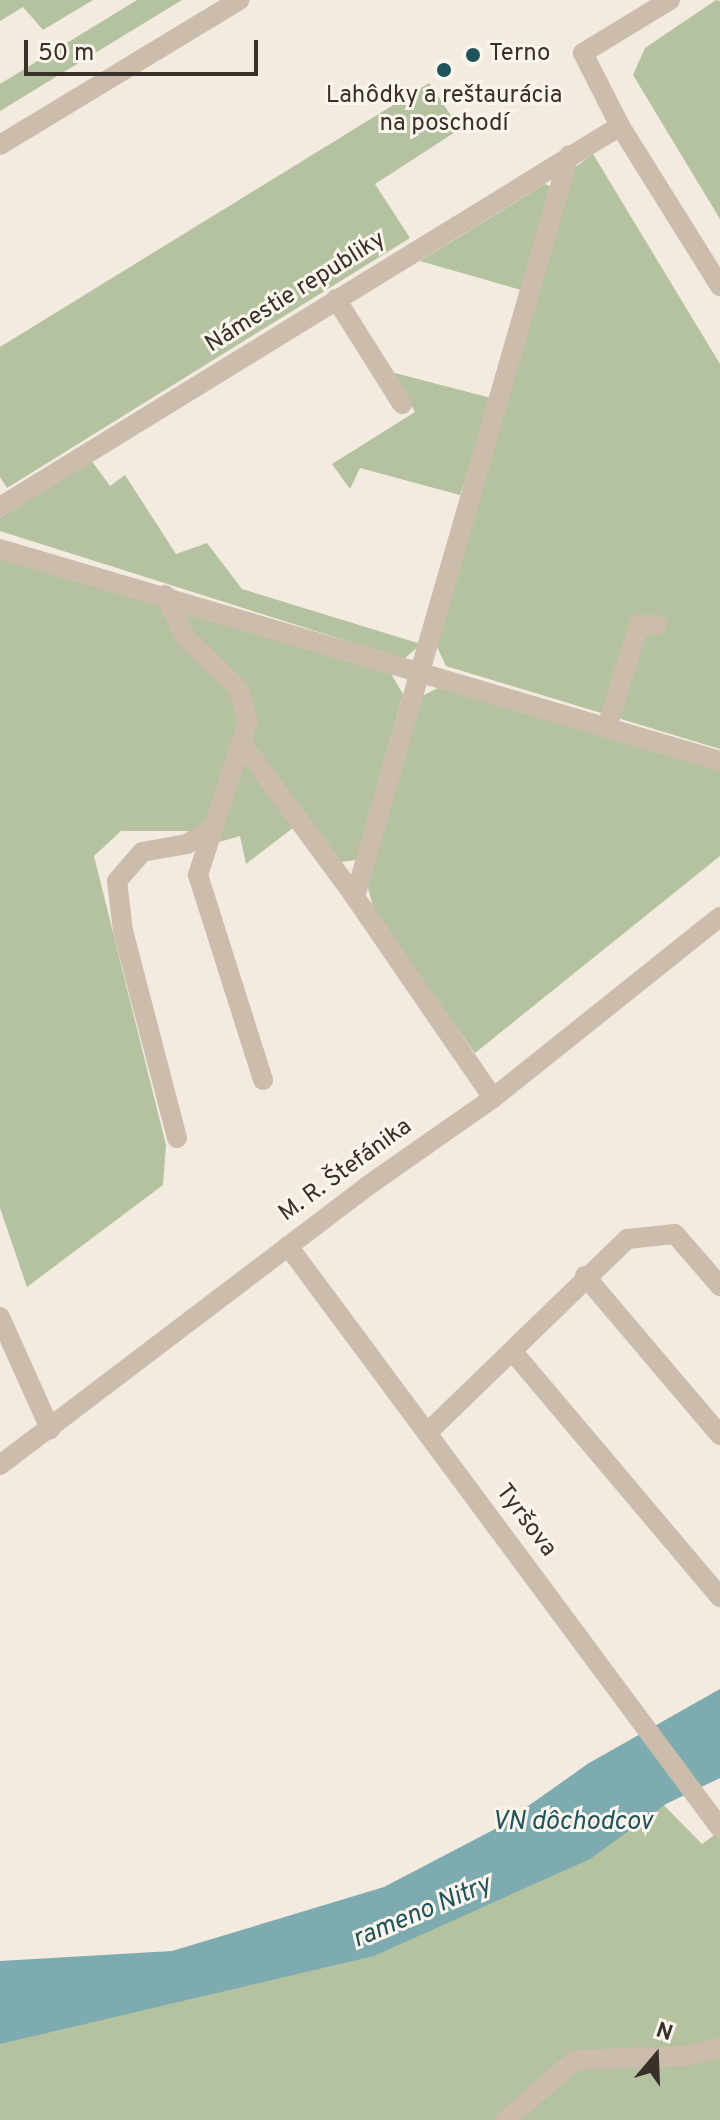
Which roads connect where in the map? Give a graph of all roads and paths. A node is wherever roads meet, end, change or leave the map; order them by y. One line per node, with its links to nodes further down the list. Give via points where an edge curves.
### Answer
1 (239, 0): 4 (street)
2 (670, 0): 3 (street, via 583,53)
3 (620, 126): 5 (street, Námestie republiky); 6 (street)
4 (0, 145)
5 (569, 155): 7 (street, Námestie republiky); 13 (street)
6 (720, 286)
7 (336, 299): 8 (street); 9 (street, Námestie republiky)
8 (402, 404)
9 (0, 507)
10 (0, 549): 11 (street)
11 (165, 595): 13 (street); 15 (street, via 185,637 238,688 248,721)
12 (657, 625): 14 (street, via 639,625)
13 (421, 670): 14 (street); 18 (street)
14 (607, 727): 16 (street)
15 (242, 743): 17 (street); 18 (street)
16 (720, 761)
17 (208, 831): 20 (street, via 198,875); 22 (street, via 187,844 142,852 117,881 123,931)
18 (355, 897): 21 (street)
19 (720, 917): 21 (street, M. R. Štefánika)
20 (263, 1080)
21 (493, 1098): 23 (street, M. R. Štefánika)
22 (177, 1138)
23 (288, 1246): 28 (street, M. R. Štefánika); 29 (street, Tyršova)
24 (585, 1276): 25 (street, via 627,1239 675,1234); 27 (street); 30 (street)
25 (720, 1286)
26 (0, 1317): 28 (street)
27 (513, 1352): 29 (street); 32 (street)
28 (50, 1429): 31 (street, M. R. Štefánika)
29 (427, 1433): 33 (street, Tyršova)
30 (720, 1435)
31 (0, 1465)
32 (720, 1597)
33 (720, 1828)
34 (720, 2048): 35 (street, via 686,2056 575,2060)
35 (506, 2120)

